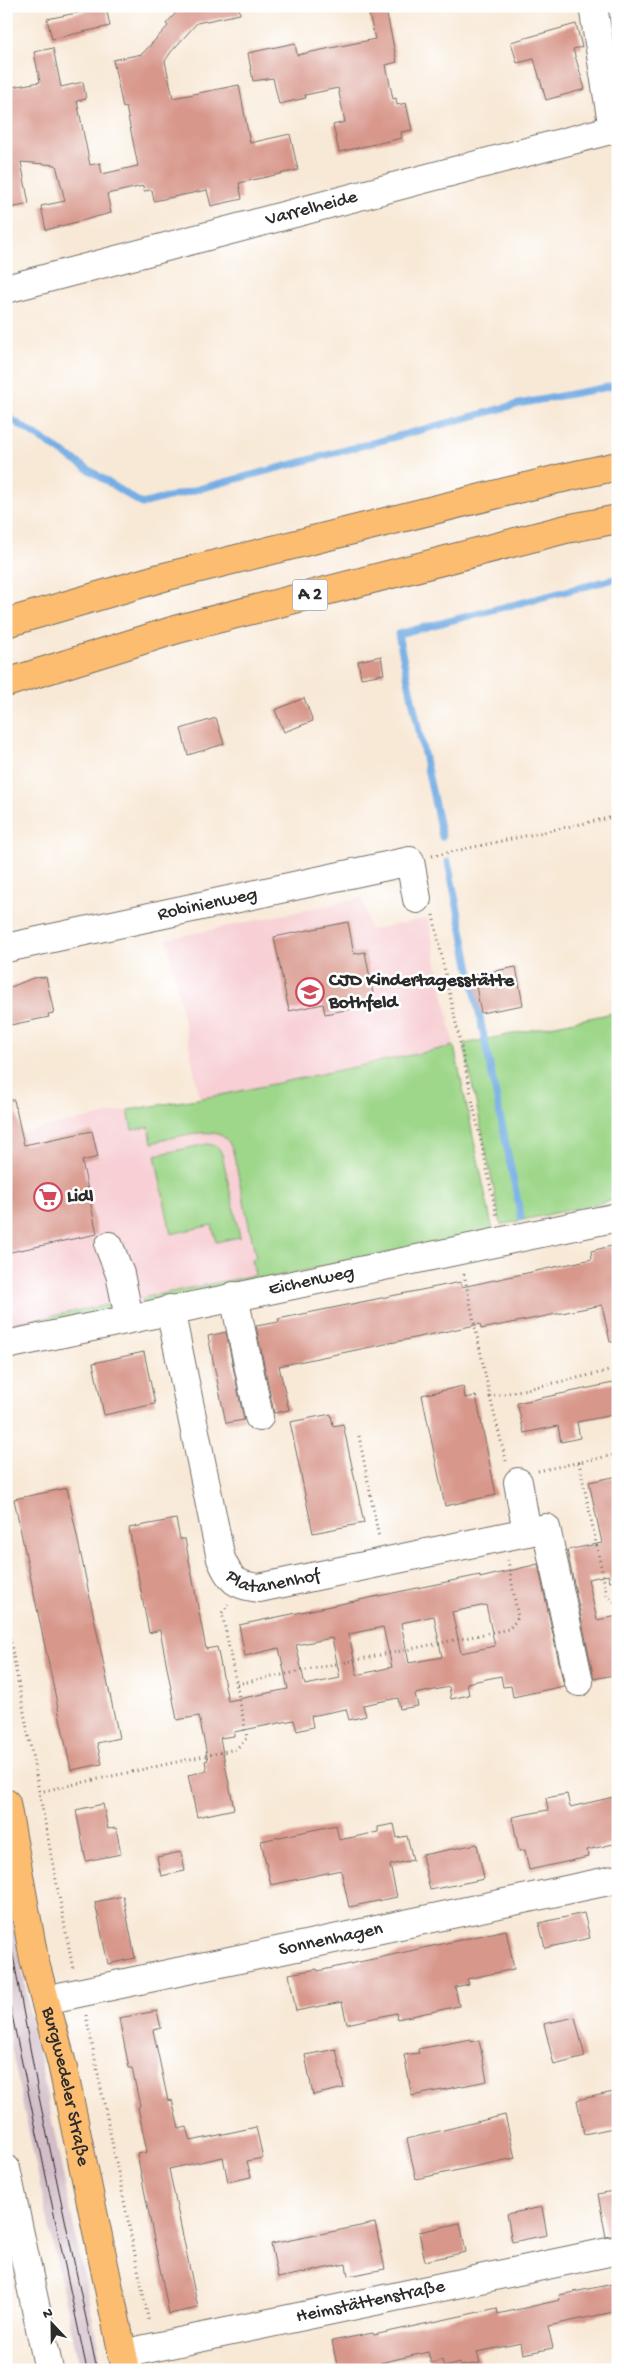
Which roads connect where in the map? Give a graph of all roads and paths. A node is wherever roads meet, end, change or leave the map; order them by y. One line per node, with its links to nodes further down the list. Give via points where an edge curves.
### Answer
1 (593, 6): 2 (street)
2 (615, 129): 3 (street, Varrelheide)
3 (6, 289)
4 (618, 466): 6 (main road, via 160,578)
5 (618, 519): 7 (main road, A 2, via 566,529 178,629)
6 (6, 623)
7 (6, 683)
8 (618, 816): 9 (path)
9 (410, 860): 10 (street); 11 (street, Robinienweg)
10 (417, 899): 13 (path, via 433,914)
11 (6, 948)
12 (618, 1217): 13 (street, Eichenweg)
13 (502, 1241): 15 (street, Eichenweg)
14 (109, 1246): 18 (street, via 120,1274)
15 (459, 1249): 16 (street, Eichenweg); 21 (path)
16 (234, 1296): 17 (street, Eichenweg); 22 (street)
17 (170, 1309): 18 (street, Eichenweg); 29 (street, Platanenhof, via 221,1559 229,1577)
18 (129, 1318): 19 (street, Eichenweg)
19 (6, 1344)
20 (618, 1369): 21 (path)
21 (490, 1397): 26 (path, via 504,1460)
22 (259, 1416)
23 (359, 1436): 28 (path)
24 (618, 1454): 25 (path)
25 (579, 1462): 26 (path); 30 (path, via 607,1594)
26 (518, 1479): 27 (street)
27 (526, 1533): 28 (street, Platanenhof); 32 (street); 33 (path, via 518,1618 509,1629)
28 (384, 1563): 29 (street, Platanenhof, via 259,1588)
29 (242, 1586): 33 (path, via 222,1613)
30 (618, 1601)
31 (6, 1618): 34 (path)
32 (579, 1682)
33 (237, 1684): 34 (path, via 247,1738 236,1749)
34 (39, 1792): 37 (path)
35 (6, 1803): 38 (main road, Burgwedeler Straße, via 34,1959)
36 (618, 1879): 37 (street, Sonnenhagen)
37 (78, 1992): 38 (street, Sonnenhagen); 41 (path, via 86,2015)
38 (45, 2000): 42 (main road, Burgwedeler Straße, via 62,2064)
39 (6, 2169): 43 (street)
40 (618, 2250): 41 (street, Heimstättenstraße)
41 (154, 2348): 42 (street, Heimstättenstraße)
42 (124, 2362)
43 (49, 2370)

